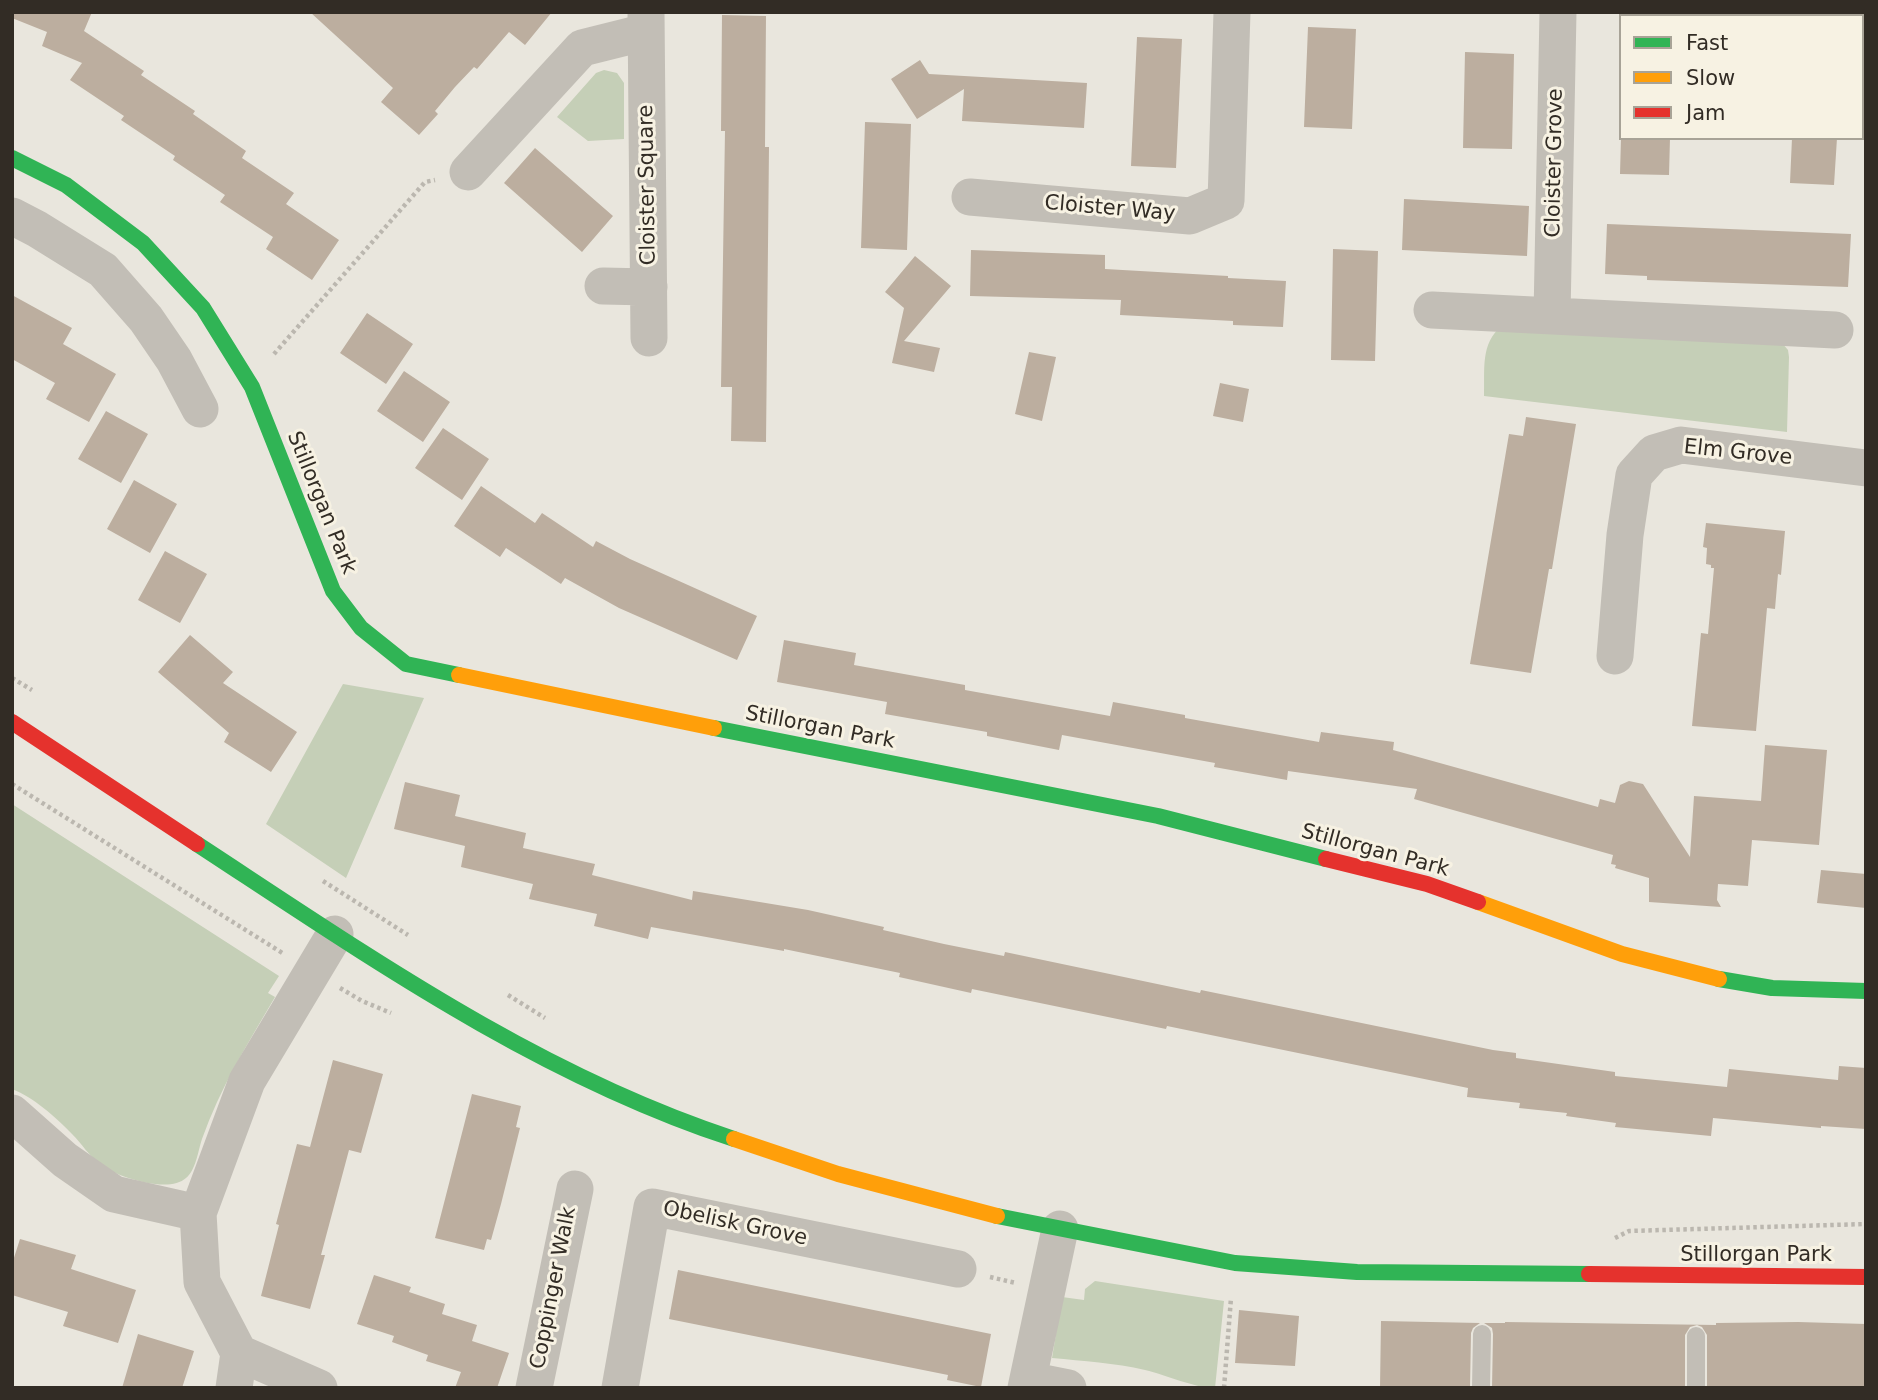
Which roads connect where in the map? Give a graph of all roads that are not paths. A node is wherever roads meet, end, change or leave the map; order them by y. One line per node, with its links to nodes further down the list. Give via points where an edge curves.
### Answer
1 (1232, 12): 6 (street, Cloister Way, via 1226,201 1190,216)
2 (1558, 12): 11 (street, Cloister Grove)
3 (646, 22): 5 (street, Cloister Square, via 582,48); 9 (street, Cloister Square)
4 (12, 158): 19 (street, Stillorgan Park, via 66,185 143,243 203,308 252,387 333,591 361,628 406,664 1158,816 1427,884 1622,954 1731,982)
5 (468, 173)
6 (970, 197)
7 (12, 216): 14 (street, via 103,270 146,319)
8 (603, 286): 9 (street)
9 (649, 287): 13 (street, Cloister Square)
10 (1432, 310): 11 (street)
11 (1552, 315): 12 (street)
12 (1835, 330)
13 (649, 338)
14 (200, 409)
15 (1866, 468): 16 (street, Elm Grove, via 1681,445 1654,453 1634,475)
16 (1615, 656)
17 (12, 722): 18 (street, Stillorgan Park)
18 (335, 934): 22 (street, via 247,1080); 23 (street, Stillorgan Park, via 521,1048 677,1121 838,1174 976,1212)
19 (1866, 991)
20 (12, 1114): 22 (street, via 114,1194)
21 (575, 1189): 31 (street, Coppinger Walk)
22 (198, 1213): 28 (street, via 202,1282)
23 (1060, 1228): 25 (street, Stillorgan Park, via 1235,1263 1357,1272); 29 (street)
24 (958, 1269): 32 (street, Obelisk Grove, via 652,1207)
25 (1866, 1277)
26 (1482, 1334): 34 (lane)
27 (1696, 1336): 35 (lane)
28 (236, 1370): 30 (street)
29 (1027, 1384): 33 (street)
30 (319, 1388)
31 (534, 1388)
32 (620, 1388)
33 (1068, 1388)
34 (1481, 1388)
35 (1696, 1388)

